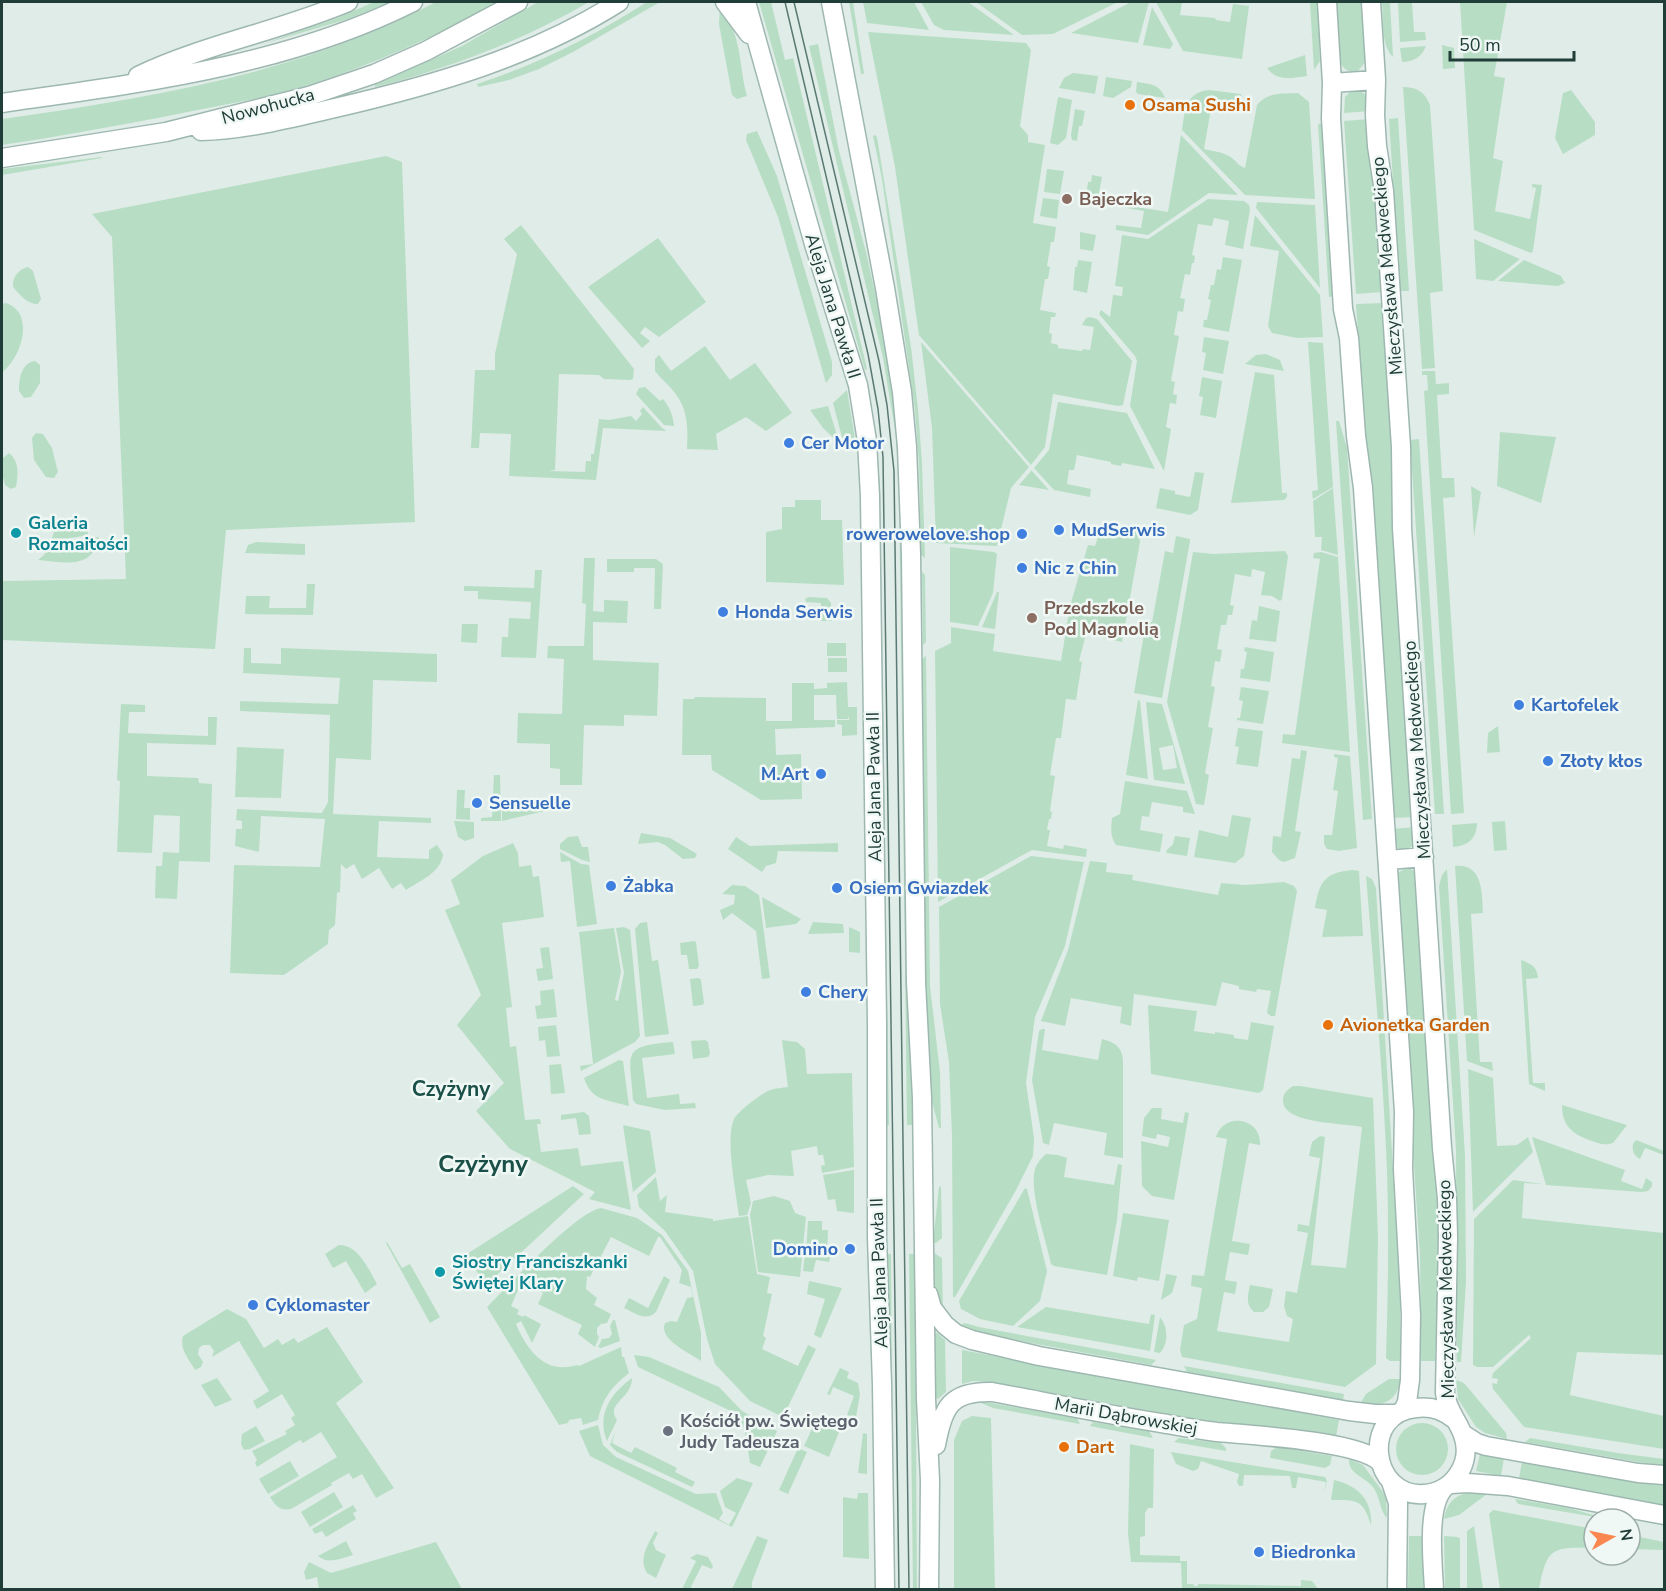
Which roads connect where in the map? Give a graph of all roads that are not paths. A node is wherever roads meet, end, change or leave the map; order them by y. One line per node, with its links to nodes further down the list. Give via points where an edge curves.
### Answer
1 (348, 2): 13 (main road, via 173,59)
2 (413, 2): 13 (main road, via 274,54)
3 (518, 2): 15 (main road, Nowohucka, via 456,37 374,74 309,96)
4 (619, 2): 15 (main road, via 527,50 443,81 228,130)
5 (725, 2): 10 (main road)
6 (746, 2): 10 (main road, Aleja Jana Pawła II)
7 (1327, 2): 12 (main road, Mieczysława Medweckiego)
8 (1371, 2): 11 (main road, Mieczysława Medweckiego)
9 (832, 5): 19 (main road, via 885,288 907,447)
10 (759, 51): 28 (main road, Aleja Jana Pawła II, via 858,385 867,449)
11 (1376, 80): 12 (main road); 17 (main road, Mieczysława Medweckiego, via 1375,115 1396,366 1402,528)
12 (1332, 83): 18 (main road, Mieczysława Medweckiego, via 1343,309 1363,488)
13 (117, 85): 14 (main road)
14 (2, 103)
15 (166, 132): 16 (main road, Nowohucka)
16 (2, 158)
17 (1424, 857): 18 (main road); 21 (main road, Mieczysława Medweckiego, via 1447,1198 1445,1393 1448,1409)
18 (1388, 860): 20 (main road, Mieczysława Medweckiego, via 1411,1294 1410,1380 1407,1402)
19 (924, 1276): 20 (main road, via 930,1303 940,1319 951,1331 967,1338 1039,1356 1349,1411); 24 (main road)
20 (1400, 1412): 21 (main road, via 1431,1408 1446,1413); 22 (main road, via 1380,1437)
21 (1459, 1427): 23 (main road, via 1476,1443 1486,1446); 26 (main road, via 1466,1447 1465,1460)
22 (1380, 1462): 24 (main road, Marii Dąbrowskiej, via 1357,1451 1290,1438 1205,1430 984,1392 963,1395 949,1404 939,1425); 25 (main road)
23 (1665, 1475)
24 (930, 1480): 29 (main road)
25 (1391, 1482): 26 (main road, via 1417,1494); 30 (main road, via 1398,1503)
26 (1447, 1486): 27 (main road, via 1467,1482 1509,1486); 31 (main road, via 1436,1500 1434,1515)
27 (1665, 1515)
28 (885, 1590)
29 (929, 1590)
30 (1397, 1590)
31 (1434, 1590)

